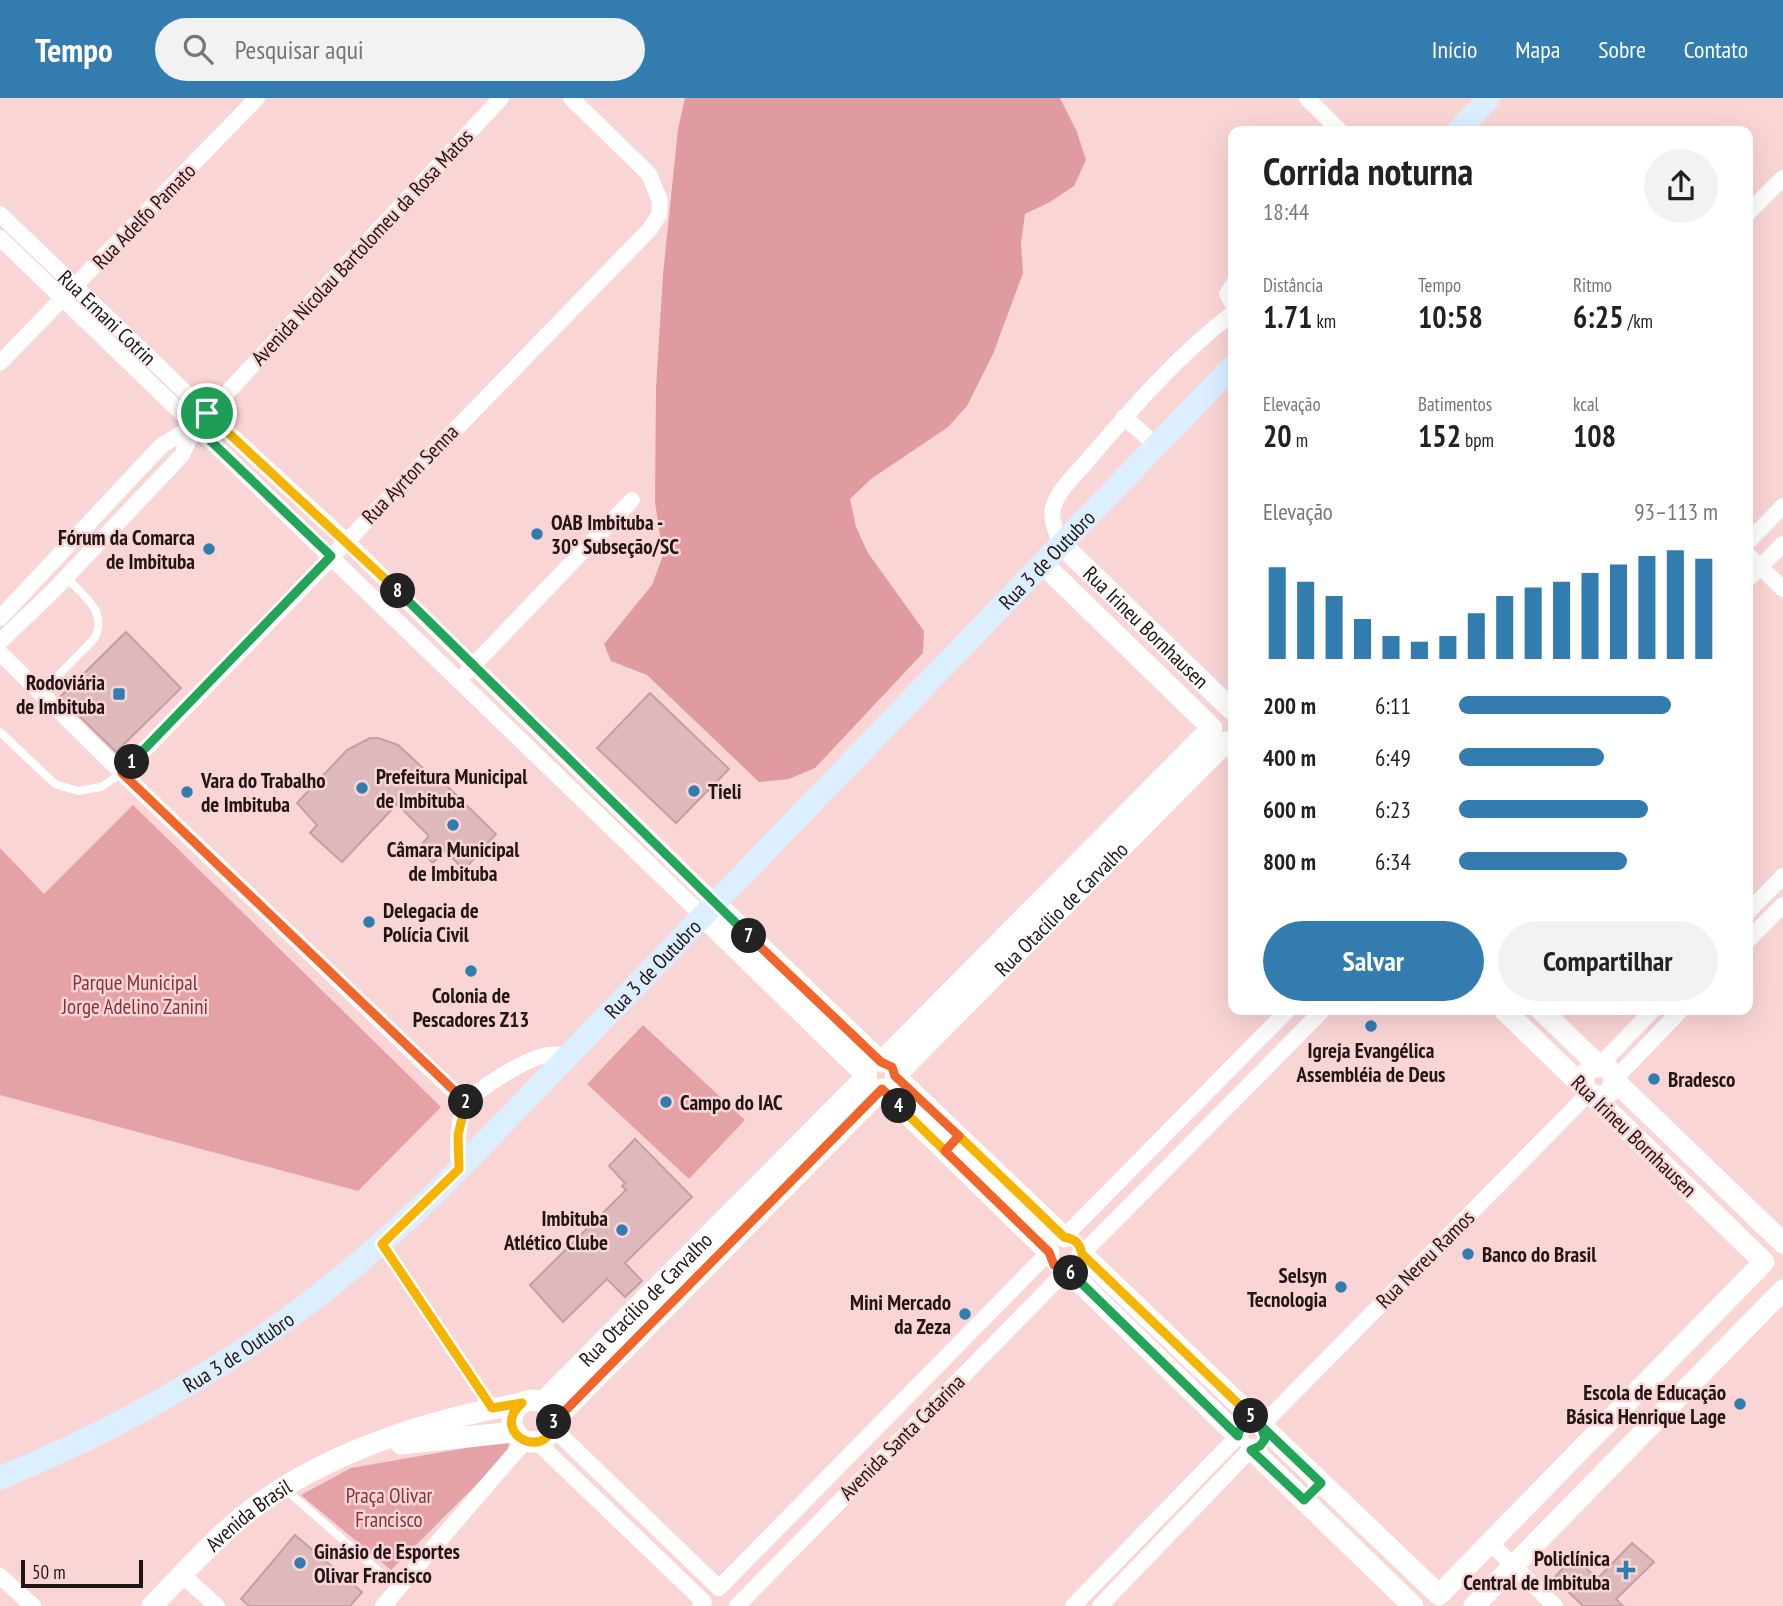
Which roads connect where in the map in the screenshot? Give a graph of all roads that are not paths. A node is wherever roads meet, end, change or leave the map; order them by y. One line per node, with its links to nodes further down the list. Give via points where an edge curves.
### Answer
1 (257, 98): 12 (street, Rua Adelfo Pamato)
2 (501, 98): 17 (street, Avenida Nicolau Bartolomeu da Rosa Matos)
3 (571, 98): 25 (street, Rua Ayrton Senna, via 649,174 660,201 659,215)
4 (1307, 98): 6 (street)
5 (1489, 98): 7 (main road)
6 (1335, 126)
7 (1463, 126)
8 (1783, 178): 9 (street)
9 (1753, 207)
10 (0, 214): 12 (street, Rua Ernani Cotrin)
11 (0, 238): 13 (street, Rua Ernani Cotrin)
12 (76, 286): 13 (street, Rua Adelfo Pamato); 17 (street, Rua Ernani Cotrin)
13 (63, 299): 15 (street, Rua Adelfo Pamato); 19 (street, Rua Ernani Cotrin)
14 (1228, 314): 18 (street, via 1186,350)
15 (0, 363)
16 (1228, 371): 20 (main road, Rua 3 de Outubro)
17 (207, 413): 19 (street, Avenida Nicolau Bartolomeu da Rosa Matos); 25 (street, Rua Ernani Cotrin)
18 (1124, 416): 20 (street); 26 (street, via 1060,493 1053,509)
19 (195, 426): 28 (street, Rua Ernani Cotrin); 31 (street, Avenida Nicolau Bartolomeu da Rosa Matos, via 182,455); 33 (street, Avenida Nicolau Bartolomeu da Rosa Matos, via 162,445)
20 (1156, 445): 26 (main road, Rua 3 de Outubro)
21 (632, 500): 38 (street)
22 (1783, 506): 23 (street)
23 (1753, 532)
24 (1753, 537): 27 (street)
25 (346, 541): 28 (street, Rua Ayrton Senna); 38 (street, Rua Ernani Cotrin)
26 (1061, 544): 30 (main road, Rua 3 de Outubro); 34 (street, Rua Irineu Bornhausen)
27 (1780, 553): 29 (street)
28 (331, 556): 39 (street, Rua Ernani Cotrin); 47 (street, Rua Ayrton Senna)
29 (1754, 561): 32 (street)
30 (1042, 564): 36 (street, Rua Irineu Bornhausen); 51 (main road, Rua 3 de Outubro)
31 (66, 577): 35 (street, Avenida Nicolau Bartolomeu da Rosa Matos); 40 (lane, via 98,612 100,629)
32 (1783, 589)
33 (0, 618)
34 (1143, 624): 36 (street); 41 (street, Rua Irineu Bornhausen)
35 (0, 642)
36 (1125, 644): 44 (street, Rua Irineu Bornhausen)
37 (0, 653): 40 (street)
38 (473, 666): 39 (street); 45 (street, Rua Ernani Cotrin)
39 (459, 680): 46 (street, Rua Ernani Cotrin)
40 (41, 693): 47 (street)
41 (1228, 703)
42 (1228, 710): 44 (street, Rua Otacílio de Carvalho, via 1217,714)
43 (0, 732): 47 (lane, via 55,785 78,791 101,787)
44 (1227, 740): 63 (street, Rua Otacílio de Carvalho, via 1106,849)
45 (565, 755): 46 (street); 51 (street, Rua Ernani Cotrin)
46 (552, 769): 51 (street, Rua Ernani Cotrin)
47 (122, 773): 65 (street)
48 (1783, 876): 50 (street)
49 (1783, 905): 52 (street)
50 (1753, 907)
51 (709, 909): 61 (main road, Rua 3 de Outubro); 63 (street, Rua Ernani Cotrin)
52 (1753, 935)
53 (1283, 1015): 69 (street, Avenida Santa Catarina)
54 (1318, 1015): 70 (street, Avenida Santa Catarina)
55 (1509, 1015): 60 (street, Rua Irineu Bornhausen)
56 (1537, 1015): 60 (street)
57 (1546, 1015): 62 (street, Rua Irineu Bornhausen)
58 (1649, 1015): 62 (street)
59 (1675, 1015): 62 (street)
60 (1525, 1030): 64 (street, Rua Irineu Bornhausen)
61 (570, 1054): 65 (street, via 542,1056 516,1067); 66 (main road, Rua 3 de Outubro)
62 (1606, 1073): 64 (street, via 1608,1092); 67 (street, Rua Irineu Bornhausen)
63 (881, 1076): 69 (street, Rua Ernani Cotrin); 79 (street, Rua Otacílio de Carvalho)
64 (1590, 1092): 71 (street, Rua Irineu Bornhausen); 80 (street, Rua Nereu Ramos)
65 (467, 1104): 66 (street, via 458,1135)
66 (459, 1169): 68 (main road, Rua 3 de Outubro)
67 (1783, 1243): 71 (street, via 1769,1252)
68 (382, 1244): 78 (lane); 83 (main road, Rua 3 de Outubro, via 290,1319 183,1389 120,1424)
69 (1056, 1245): 70 (street, via 1054,1265); 70 (street, via 1075,1240 1079,1244); 98 (street, Avenida Santa Catarina)
70 (1074, 1262): 74 (street); 75 (street); 105 (street, Avenida Santa Catarina)
71 (1764, 1262): 72 (street, Rua Irineu Bornhausen, via 1771,1280); 92 (street)
72 (1783, 1285)
73 (1783, 1290): 94 (street)
74 (1143, 1312): 75 (street); 76 (street)
75 (1127, 1329): 77 (street)
76 (1193, 1360): 77 (street); 80 (street)
77 (1177, 1377): 81 (street)
78 (492, 1408): 79 (street, Avenida Brasil); 82 (street, Avenida Brasil)
79 (535, 1424): 82 (street, Avenida Brasil); 86 (street); 88 (street); 97 (street)
80 (1261, 1426): 81 (street, via 1265,1439 1260,1446); 84 (street)
81 (1245, 1443): 87 (street); 89 (street); 90 (street)
82 (364, 1448): 85 (street, Avenida Brasil)
83 (0, 1478)
84 (1321, 1483): 87 (street); 91 (street)
85 (283, 1487): 95 (street, Avenida Brasil, via 213,1542); 97 (lane)
86 (624, 1496): 88 (street); 98 (street)
87 (1304, 1500): 93 (street)
88 (610, 1512): 100 (street)
89 (1156, 1521): 90 (street); 106 (street)
90 (1170, 1534): 107 (street)
91 (1381, 1540): 93 (street); 99 (street)
92 (1490, 1543): 94 (street); 99 (street)
93 (1362, 1557): 108 (street)
94 (1514, 1565): 110 (street); 111 (street)
95 (182, 1575): 102 (street, Avenida Brasil); 103 (street)
96 (0, 1576): 101 (street)
97 (398, 1588): 104 (street)
98 (719, 1588): 100 (street, Avenida Santa Catarina, via 709,1592); 105 (street, via 732,1592)
99 (1431, 1601): 109 (street, via 1451,1598)
100 (703, 1605)
101 (33, 1606)
102 (152, 1606)
103 (218, 1606)
104 (383, 1606)
105 (737, 1606)
106 (1073, 1606)
107 (1100, 1606)
108 (1413, 1606)
109 (1458, 1606)
110 (1474, 1606)
111 (1555, 1606)

